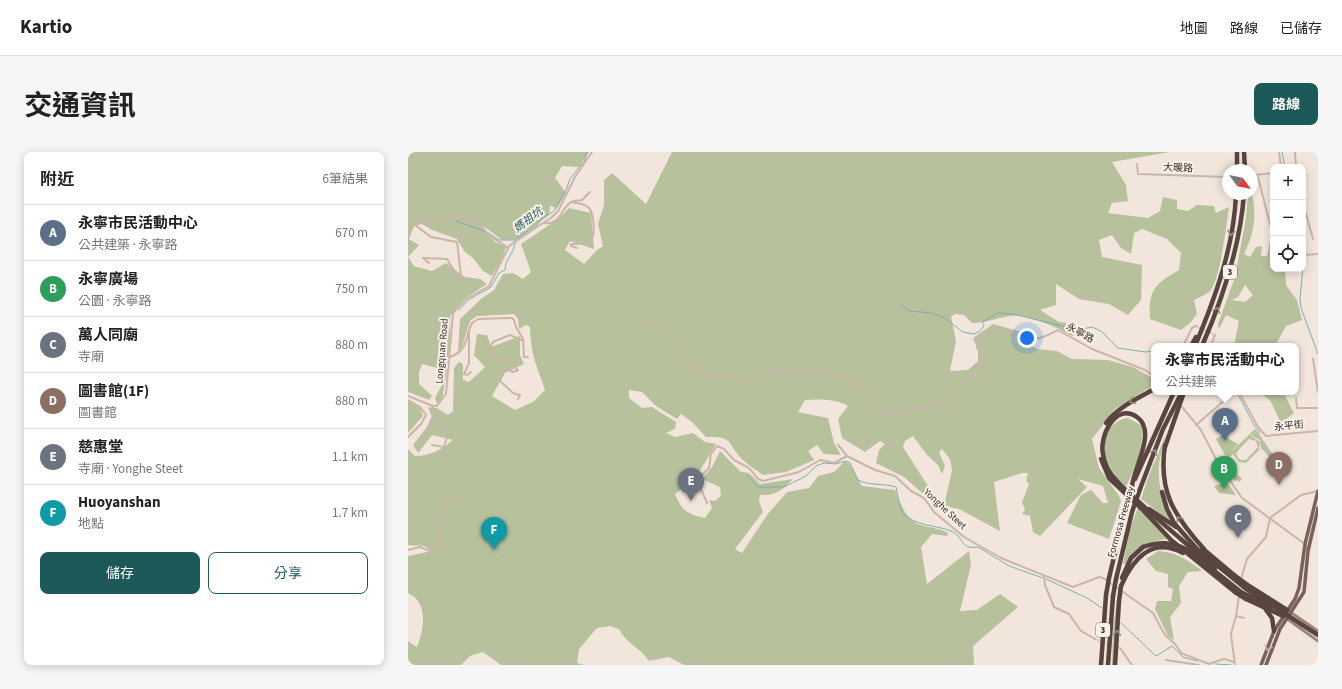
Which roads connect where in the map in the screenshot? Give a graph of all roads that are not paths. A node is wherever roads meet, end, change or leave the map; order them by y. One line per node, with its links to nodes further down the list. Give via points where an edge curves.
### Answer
1 (592, 152): 20 (street, via 575,177 558,211)
2 (1237, 152): 7 (highway)
3 (1244, 152): 8 (highway)
4 (1279, 152): 9 (street)
5 (1294, 152): 10 (street)
6 (1137, 164): 13 (street, 大暖路, via 1138,174)
7 (1237, 164)
8 (1245, 164)
9 (1281, 164)
10 (1296, 164)
11 (1270, 173): 12 (street)
12 (1258, 175)
13 (1222, 177)
14 (1258, 179): 21 (street)
15 (590, 192): 18 (street, via 582,200)
16 (1235, 200): 28 (highway, 3, one-way to 28, via 1228,248)
17 (1243, 200): 37 (highway, 3, one-way to 17, via 1230,271)
18 (571, 202): 20 (street, via 561,216); 24 (street, via 583,203 590,209 594,225 591,241 571,244)
19 (1306, 213): 22 (street)
20 (543, 223): 23 (street)
21 (1270, 224)
22 (1313, 239)
23 (509, 247): 27 (street, via 470,220 450,217 416,222 416,227 431,237 457,242 461,275 459,279 447,259 423,258); 39 (street, Longquan Road, via 488,286 466,300 453,313)
24 (577, 248)
25 (1318, 254): 26 (street)
26 (1306, 255)
27 (429, 262)
28 (1216, 292): 35 (highway); 36 (highway, 3)
29 (643, 323): 43 (street, 永寧路, via 648,319 654,320 686,361 705,376 753,380 766,374 775,365 781,373 815,371 835,375 849,380 869,393 876,407 886,415 927,404 945,406 956,389 979,372 983,357 977,343 990,332 1005,330 1034,340 1058,330 1092,349)
30 (1196, 326): 34 (street, via 1192,328)
31 (469, 329): 33 (street, via 478,319 512,318); 39 (street, via 459,354); 42 (street, via 469,363 464,374)
32 (1215, 335): 38 (street)
33 (523, 339): 40 (street, via 524,357); 53 (street, via 510,335 493,342 492,346 496,356 504,358 518,370 513,372 506,369 500,378 502,383 520,395)
34 (1184, 343)
35 (1192, 343)
36 (1196, 343)
37 (1203, 343)
38 (1212, 343)
39 (450, 357): 55 (street, Longquan Road, via 445,398)
40 (528, 357)
41 (1313, 359): 45 (street)
42 (471, 372)
43 (1151, 374)
44 (1151, 391): 69 (highway, one-way to 69, via 1112,415 1105,424 1100,438 1101,458 1106,472 1124,494)
45 (1318, 392)
46 (1173, 395): 65 (highway, Formosa Freeway / 3)
47 (1181, 395): 95 (highway, Formosa Freeway / 3, one-way to 47, bridge, via 1113,596 1132,512 1164,429)
48 (1182, 395): 63 (highway)
49 (1231, 395): 58 (street)
50 (1241, 395): 59 (street, 永平街, via 1266,436)
51 (408, 396): 55 (street)
52 (1296, 398): 57 (street, via 1297,408)
53 (518, 399)
54 (408, 400): 60 (street, via 420,407 426,415)
55 (434, 406): 61 (street, via 428,426 445,427 448,434 444,447)
56 (1182, 407): 58 (street)
57 (1318, 408)
58 (1196, 425): 71 (street, via 1242,498)
59 (1318, 431)
60 (408, 437)
61 (432, 445)
62 (838, 445): 64 (street)
63 (1165, 445): 73 (highway, one-way to 63, via 1189,533 1170,503 1163,474); 79 (highway, bridge, via 1161,466 1162,492 1170,516 1190,543 1240,584)
64 (847, 456): 68 (street, via 834,463 820,460 799,472 762,481 749,468 717,446 711,454 709,468 698,477 697,482); 77 (street, Yonghe Steet, via 875,470 895,476 910,490 924,498 934,512 964,537 1001,558)
65 (1132, 486): 69 (highway, via 1144,447 1145,430 1137,417 1126,414 1115,418 1107,427 1103,439 1103,454 1116,481); 94 (highway, Formosa Freeway / 3, bridge, via 1106,595)
66 (1318, 491): 71 (street, via 1301,495); 72 (main road)
67 (455, 498): 74 (street, via 449,500 436,519 440,547 430,552 420,547)
68 (707, 503)
69 (1142, 507): 73 (highway, via 1187,534); 76 (highway, via 1171,540); 79 (highway, bridge, via 1215,568)
70 (1318, 508): 75 (main road)
71 (1270, 518): 72 (street); 82 (street, via 1265,539 1252,552 1243,568)
72 (1305, 544): 75 (street); 81 (main road, via 1300,588)
73 (1204, 549): 81 (highway, bridge, via 1249,586)
74 (408, 550)
75 (1308, 551): 81 (main road, via 1304,592)
76 (1194, 559): 78 (highway, via 1169,548 1148,551 1135,561); 80 (highway, bridge, via 1235,592)
77 (1045, 578): 88 (street, via 1054,607 1069,614 1081,631); 92 (street, Yonghe Steet, via 1073,587 1099,577 1103,578 1154,613 1165,635 1181,653)
78 (1121, 586): 79 (highway, bridge, via 1130,558 1143,547 1166,542 1188,550 1242,592); 96 (highway, one-way to 78, bridge)
79 (1272, 606): 87 (highway, bridge); 89 (highway, bridge, via 1300,624)
80 (1265, 609): 83 (highway); 85 (highway, via 1272,618)
81 (1289, 612): 83 (main road); 86 (street)
82 (1236, 616): 84 (street); 93 (street, via 1231,634)
83 (1285, 617): 85 (main road); 89 (street); 100 (main road)
84 (1244, 618)
85 (1274, 631): 99 (main road, one-way to 99)
86 (1318, 631)
87 (1318, 635)
88 (1094, 639)
89 (1318, 640)
90 (1120, 648): 97 (street)
91 (1166, 660): 98 (street)
92 (1212, 664): 93 (street, Yonghe Steet, via 1224,659)
93 (1235, 664)
94 (1102, 665)
95 (1108, 665)
96 (1115, 665)
97 (1132, 665)
98 (1199, 665)
99 (1261, 665)
100 (1266, 665)

